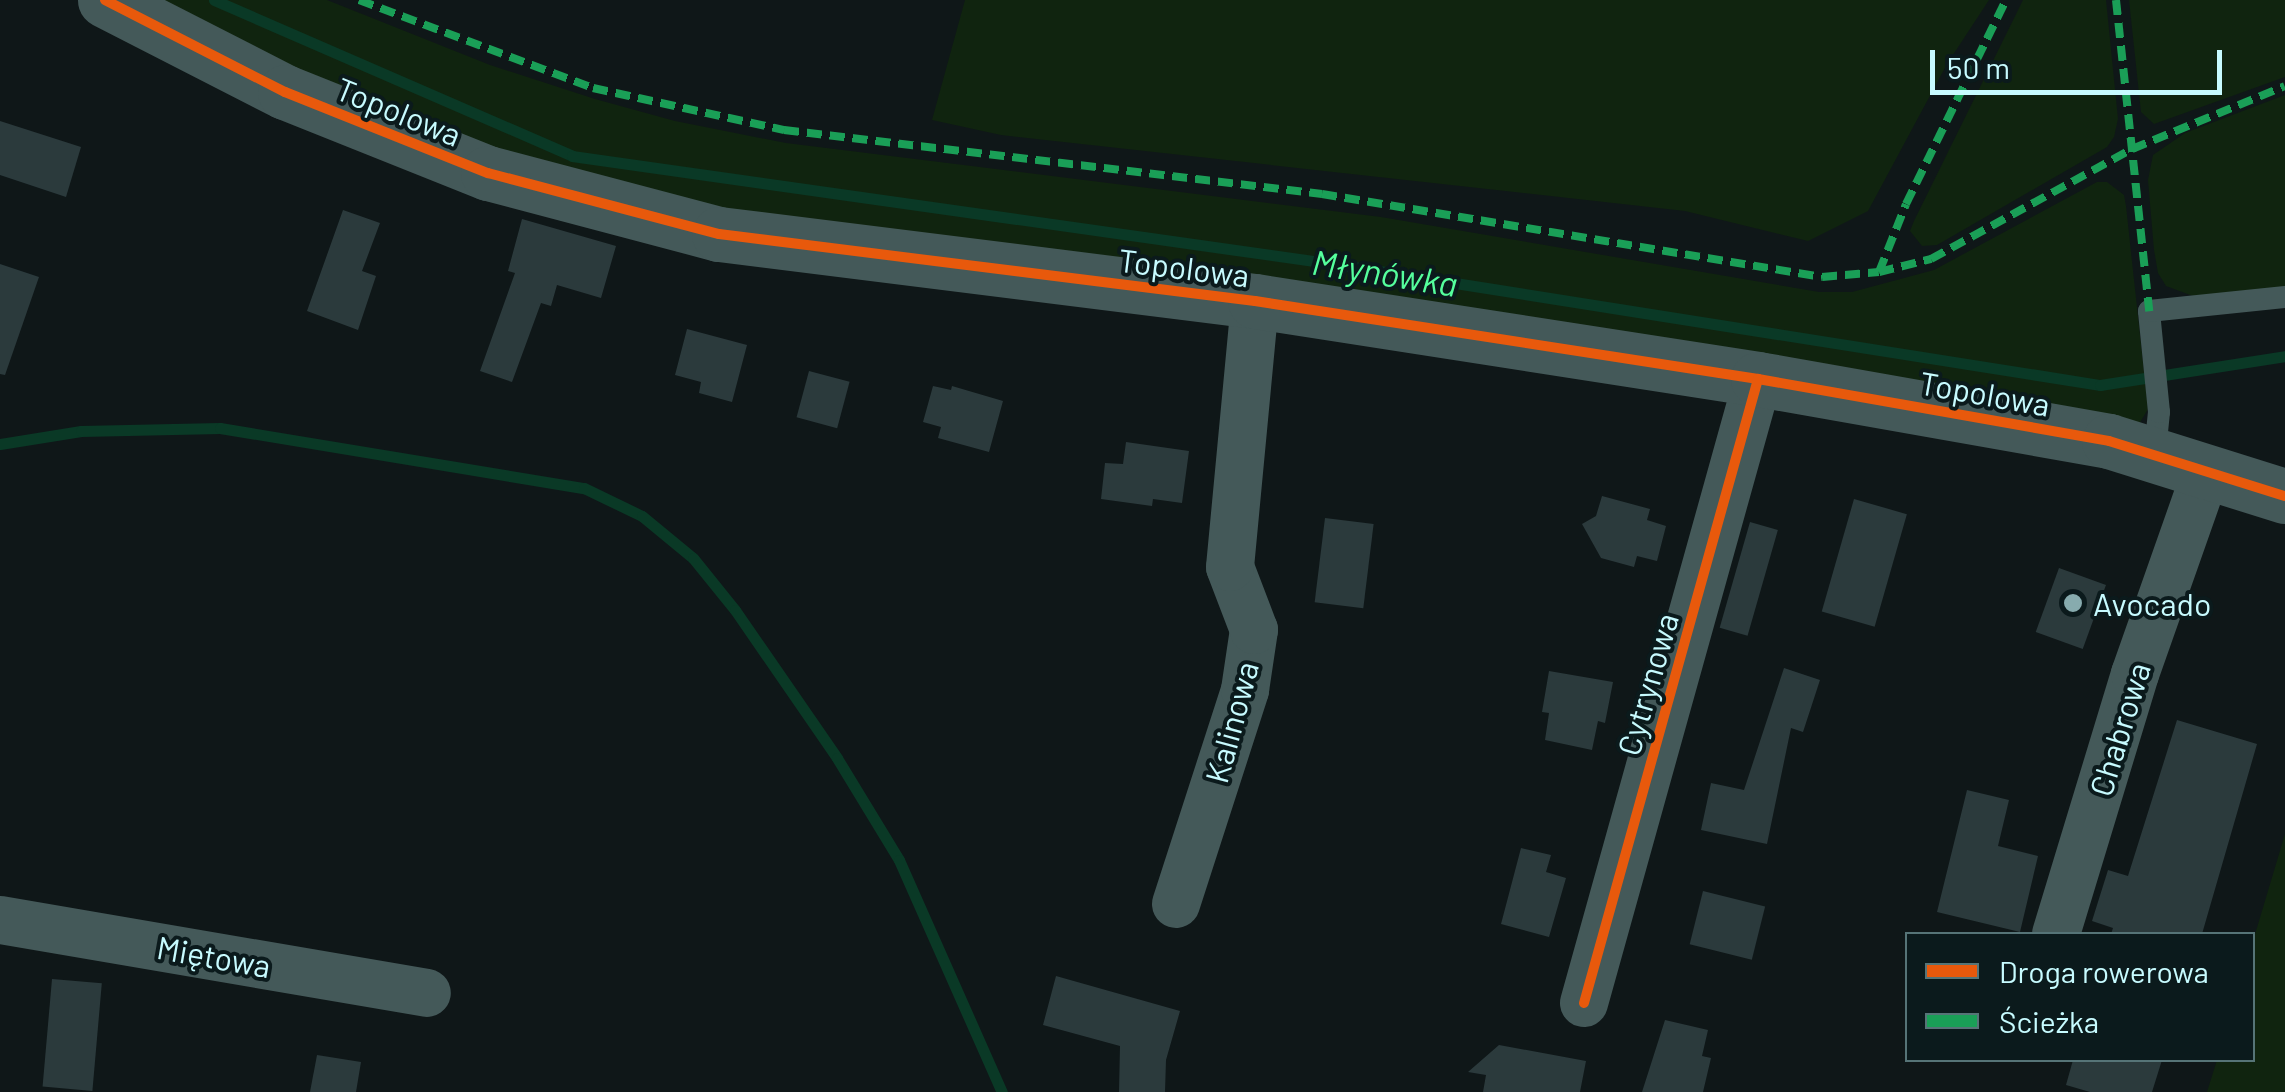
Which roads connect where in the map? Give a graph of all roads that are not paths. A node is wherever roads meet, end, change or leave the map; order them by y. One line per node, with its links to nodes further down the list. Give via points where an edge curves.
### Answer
1 (105, 0): 3 (street, Topolowa, via 285,92 370,127 488,174 605,205 719,234)
2 (2285, 297): 5 (lane, via 2150,322)
3 (1256, 301): 4 (street, Topolowa); 8 (street, Kalinowa, via 1230,567 1254,630 1245,690)
4 (1758, 379): 5 (street, Topolowa); 12 (street, Cytrynowa)
5 (2157, 432): 6 (street, Topolowa)
6 (2208, 469): 7 (street, Topolowa); 10 (street, Chabrowa)
7 (2285, 496)
8 (1176, 904)
9 (0, 920): 11 (street, Miętowa)
10 (2057, 932)
11 (427, 992)
12 (1584, 1003)

